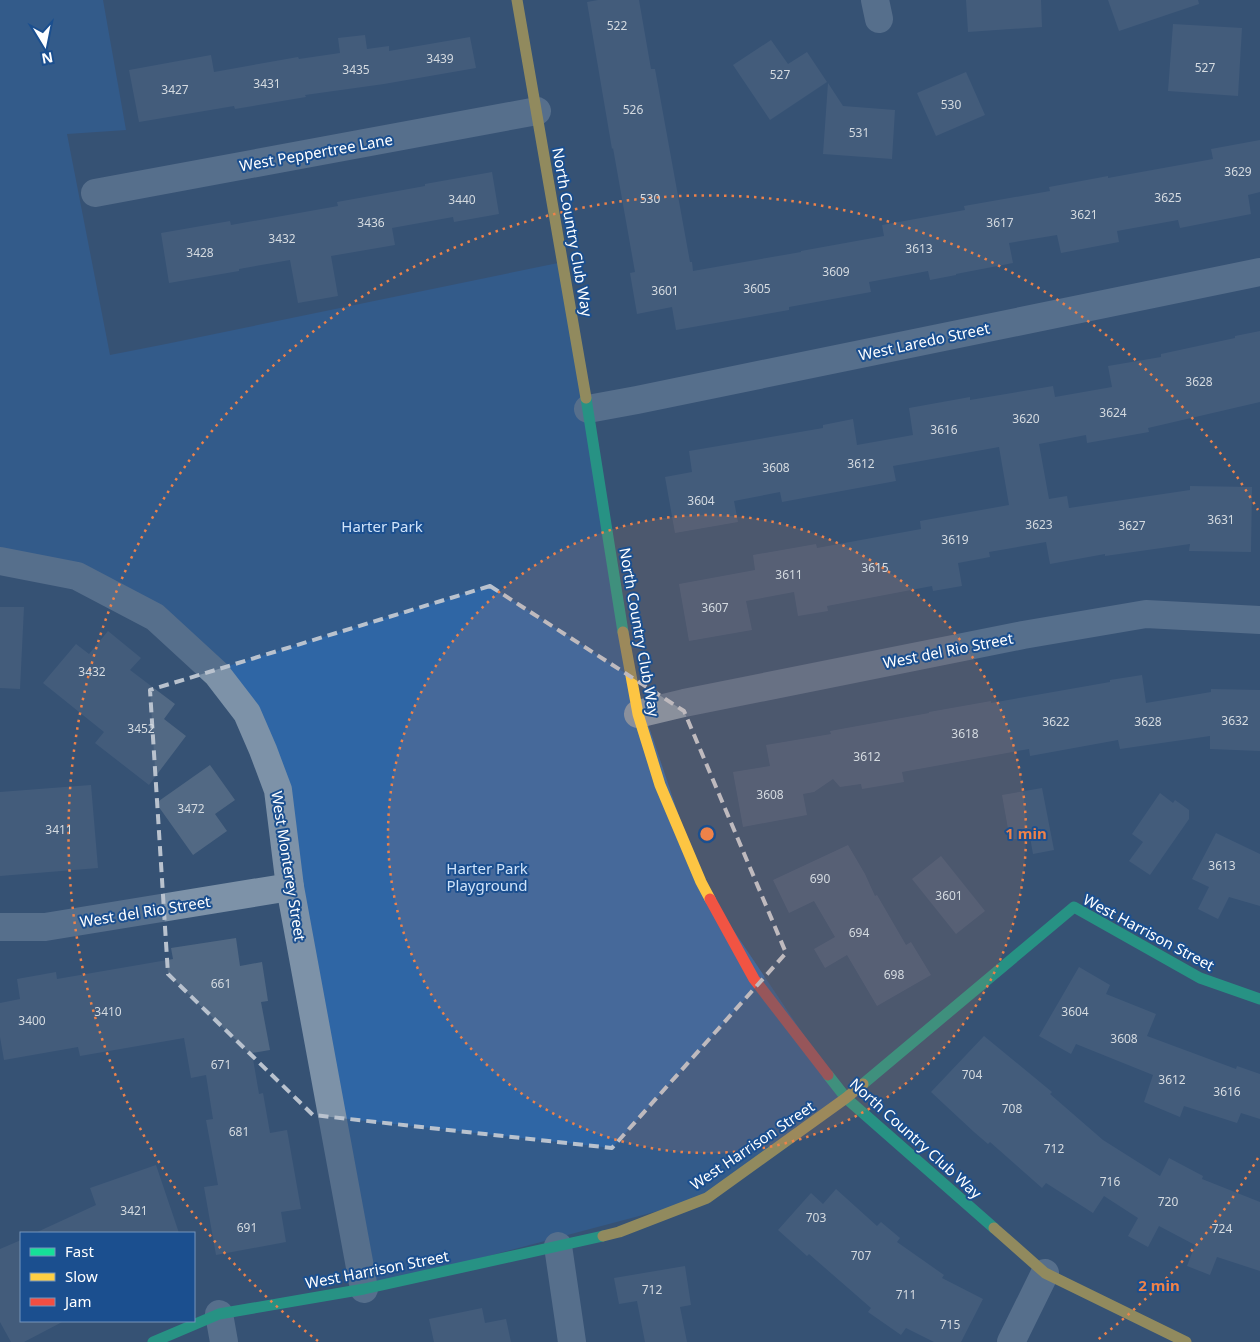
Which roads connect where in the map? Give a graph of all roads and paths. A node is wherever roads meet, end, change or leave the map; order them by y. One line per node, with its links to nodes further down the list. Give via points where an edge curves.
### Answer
1 (517, 0): 2 (street, North Country Club Way)
2 (537, 112): 3 (street, West Peppertree Lane); 5 (street, North Country Club Way)
3 (95, 193)
4 (1260, 272): 5 (street, West Laredo Street)
5 (588, 409): 8 (street, North Country Club Way)
6 (0, 561): 9 (street, West Monterey Street, via 77,576 156,617 217,674 247,713 278,790)
7 (1260, 620): 8 (street, West del Rio Street, via 1146,614 1023,635)
8 (638, 714): 12 (street, North Country Club Way, via 660,785 709,898 754,979)
9 (290, 887): 10 (street, West del Rio Street, via 45,927); 15 (street, West Monterey Street)
10 (0, 927)
11 (1260, 999): 12 (street, West Harrison Street, via 1200,978 1074,906)
12 (846, 1098): 13 (street, West Harrison Street, via 707,1198 619,1232); 14 (street, North Country Club Way)
13 (558, 1246): 15 (street, West Harrison Street); 19 (street)
14 (1045, 1273): 20 (street); 21 (street, North Country Club Way)
15 (364, 1289): 16 (street, West Harrison Street)
16 (219, 1314): 17 (street, West Harrison Street); 18 (street)
17 (153, 1342)
18 (224, 1342)
19 (572, 1342)
20 (1011, 1342)
21 (1186, 1342)

